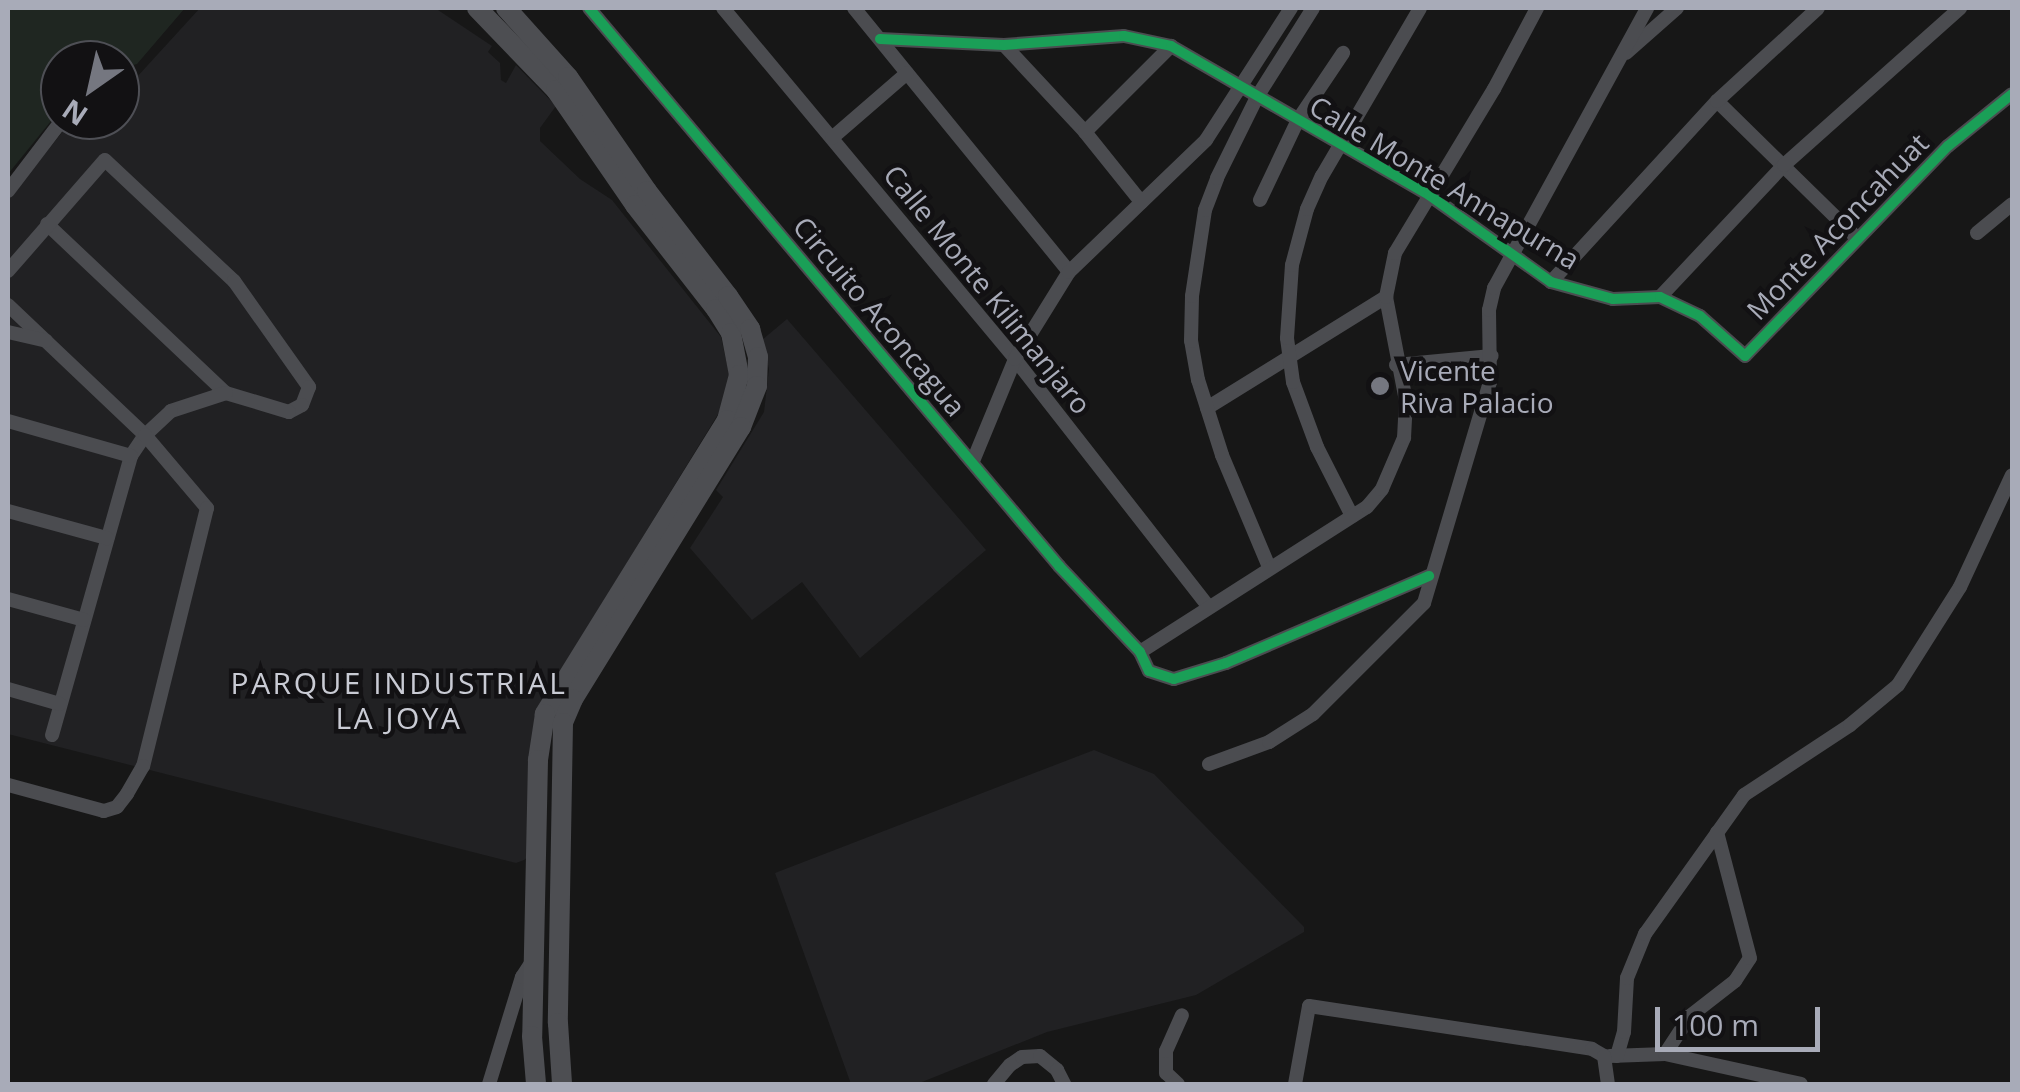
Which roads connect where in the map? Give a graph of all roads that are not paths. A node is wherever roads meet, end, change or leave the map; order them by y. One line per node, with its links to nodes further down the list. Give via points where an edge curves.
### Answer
1 (477, 8): 74 (main road, via 556,90 716,309 731,333 738,364 737,396 727,420 545,714)
2 (506, 8): 80 (main road, via 568,77 728,296 750,329 758,357 757,386 741,427 563,723)
3 (589, 8): 57 (street, Circuito Aconcagua)
4 (723, 8): 26 (street, Calle Monte Kilimanjaro)
5 (854, 8): 14 (street)
6 (1291, 8): 20 (street)
7 (1420, 8): 28 (street)
8 (1537, 8): 31 (street)
9 (1647, 8): 18 (street)
10 (1677, 8): 18 (street)
11 (1818, 8): 23 (street)
12 (1960, 8): 29 (street)
13 (1310, 9): 22 (street)
14 (880, 38): 15 (street, Calle Monte Annapurna); 19 (street)
15 (1004, 46): 16 (street, Calle Monte Annapurna, via 1124,36); 25 (street)
16 (1172, 46): 20 (street, Calle Monte Annapurna); 25 (street)
17 (1342, 53): 24 (street)
18 (1618, 60): 38 (street)
19 (908, 73): 26 (street); 40 (street)
20 (1243, 87): 22 (street, Calle Monte Annapurna); 33 (street, via 1206,140)
21 (2012, 94): 37 (street, Monte Aconcahuat)
22 (1257, 97): 24 (street, Calle Monte Annapurna); 53 (street, via 1216,178 1197,258 1190,341)
23 (1718, 101): 29 (street); 41 (street)
24 (1298, 120): 28 (street, Calle Monte Annapurna); 32 (street)
25 (1085, 132): 33 (street)
26 (832, 138): 50 (street, Calle Monte Kilimanjaro)
27 (47, 140): 30 (street)
28 (1340, 144): 31 (street, Calle Monte Annapurna); 49 (street, via 1299,233)
29 (1784, 165): 37 (street); 43 (street)
30 (8, 191)
31 (1428, 196): 38 (street, Calle Monte Annapurna); 42 (street, via 1395,253)
32 (1260, 200)
33 (1141, 202): 40 (street)
34 (2012, 204): 36 (street)
35 (48, 224): 39 (street); 52 (street); 52 (street, via 105,160 234,281 309,386 302,405 288,412)
36 (1977, 232)
37 (1856, 237): 48 (street, Monte Aconcahuat)
38 (1508, 256): 41 (street, Calle Monte Annapurna); 47 (street, via 1490,310)
39 (8, 271)
40 (1069, 272): 50 (street)
41 (1552, 282): 43 (street, Calle Monte Annapurna, via 1613,299)
42 (1386, 297): 49 (street); 51 (street)
43 (1660, 297): 48 (street, Calle Monte Annapurna, via 1700,316)
44 (8, 305): 46 (street)
45 (8, 332): 46 (street)
46 (48, 342): 55 (street)
47 (1492, 356): 51 (street); 63 (street, via 1456,507)
48 (1744, 356)
49 (1288, 358): 53 (street); 60 (street, via 1317,447)
50 (1015, 359): 57 (street); 65 (street, Calle Monte Kilimanjaro)
51 (1396, 364): 60 (street, via 1406,401 1404,438 1382,489)
52 (226, 393): 55 (street, via 171,411)
53 (1207, 408): 62 (street)
54 (8, 422): 56 (street)
55 (145, 434): 56 (street); 72 (street, via 207,508 143,766 117,807 104,812)
56 (131, 456): 61 (street)
57 (973, 461): 67 (street, Circuito Aconcagua)
58 (2012, 475): 73 (street, via 1960,587 1898,685 1744,795)
59 (8, 510): 61 (street)
60 (1352, 516): 62 (street)
61 (107, 538): 66 (street)
62 (1269, 567): 65 (street)
63 (1429, 576): 67 (street, Circuito Aconcagua, via 1174,680 1148,672); 71 (street, via 1424,603 1406,626 1313,714 1270,742)
64 (8, 599): 66 (street)
65 (1209, 607): 67 (street)
66 (84, 620): 69 (street)
67 (1140, 652)
68 (8, 690): 69 (street)
69 (60, 704): 70 (street)
70 (52, 735)
71 (1209, 764)
72 (8, 785)
73 (1717, 832): 76 (street, via 1750,958 1735,981 1690,1016); 77 (street, via 1644,934 1627,978 1624,1032)
74 (534, 958): 78 (street, via 522,976); 79 (main road)
75 (1182, 1015): 83 (street, via 1166,1051 1166,1072)
76 (1665, 1054): 77 (street); 86 (street)
77 (1610, 1056): 84 (street, via 1310,1006); 85 (street)
78 (490, 1084)
79 (536, 1084)
80 (562, 1084)
81 (994, 1084): 82 (street, via 1010,1064 1040,1056)
82 (1064, 1084)
83 (1178, 1084)
84 (1295, 1084)
85 (1608, 1084)
86 (1801, 1084)

